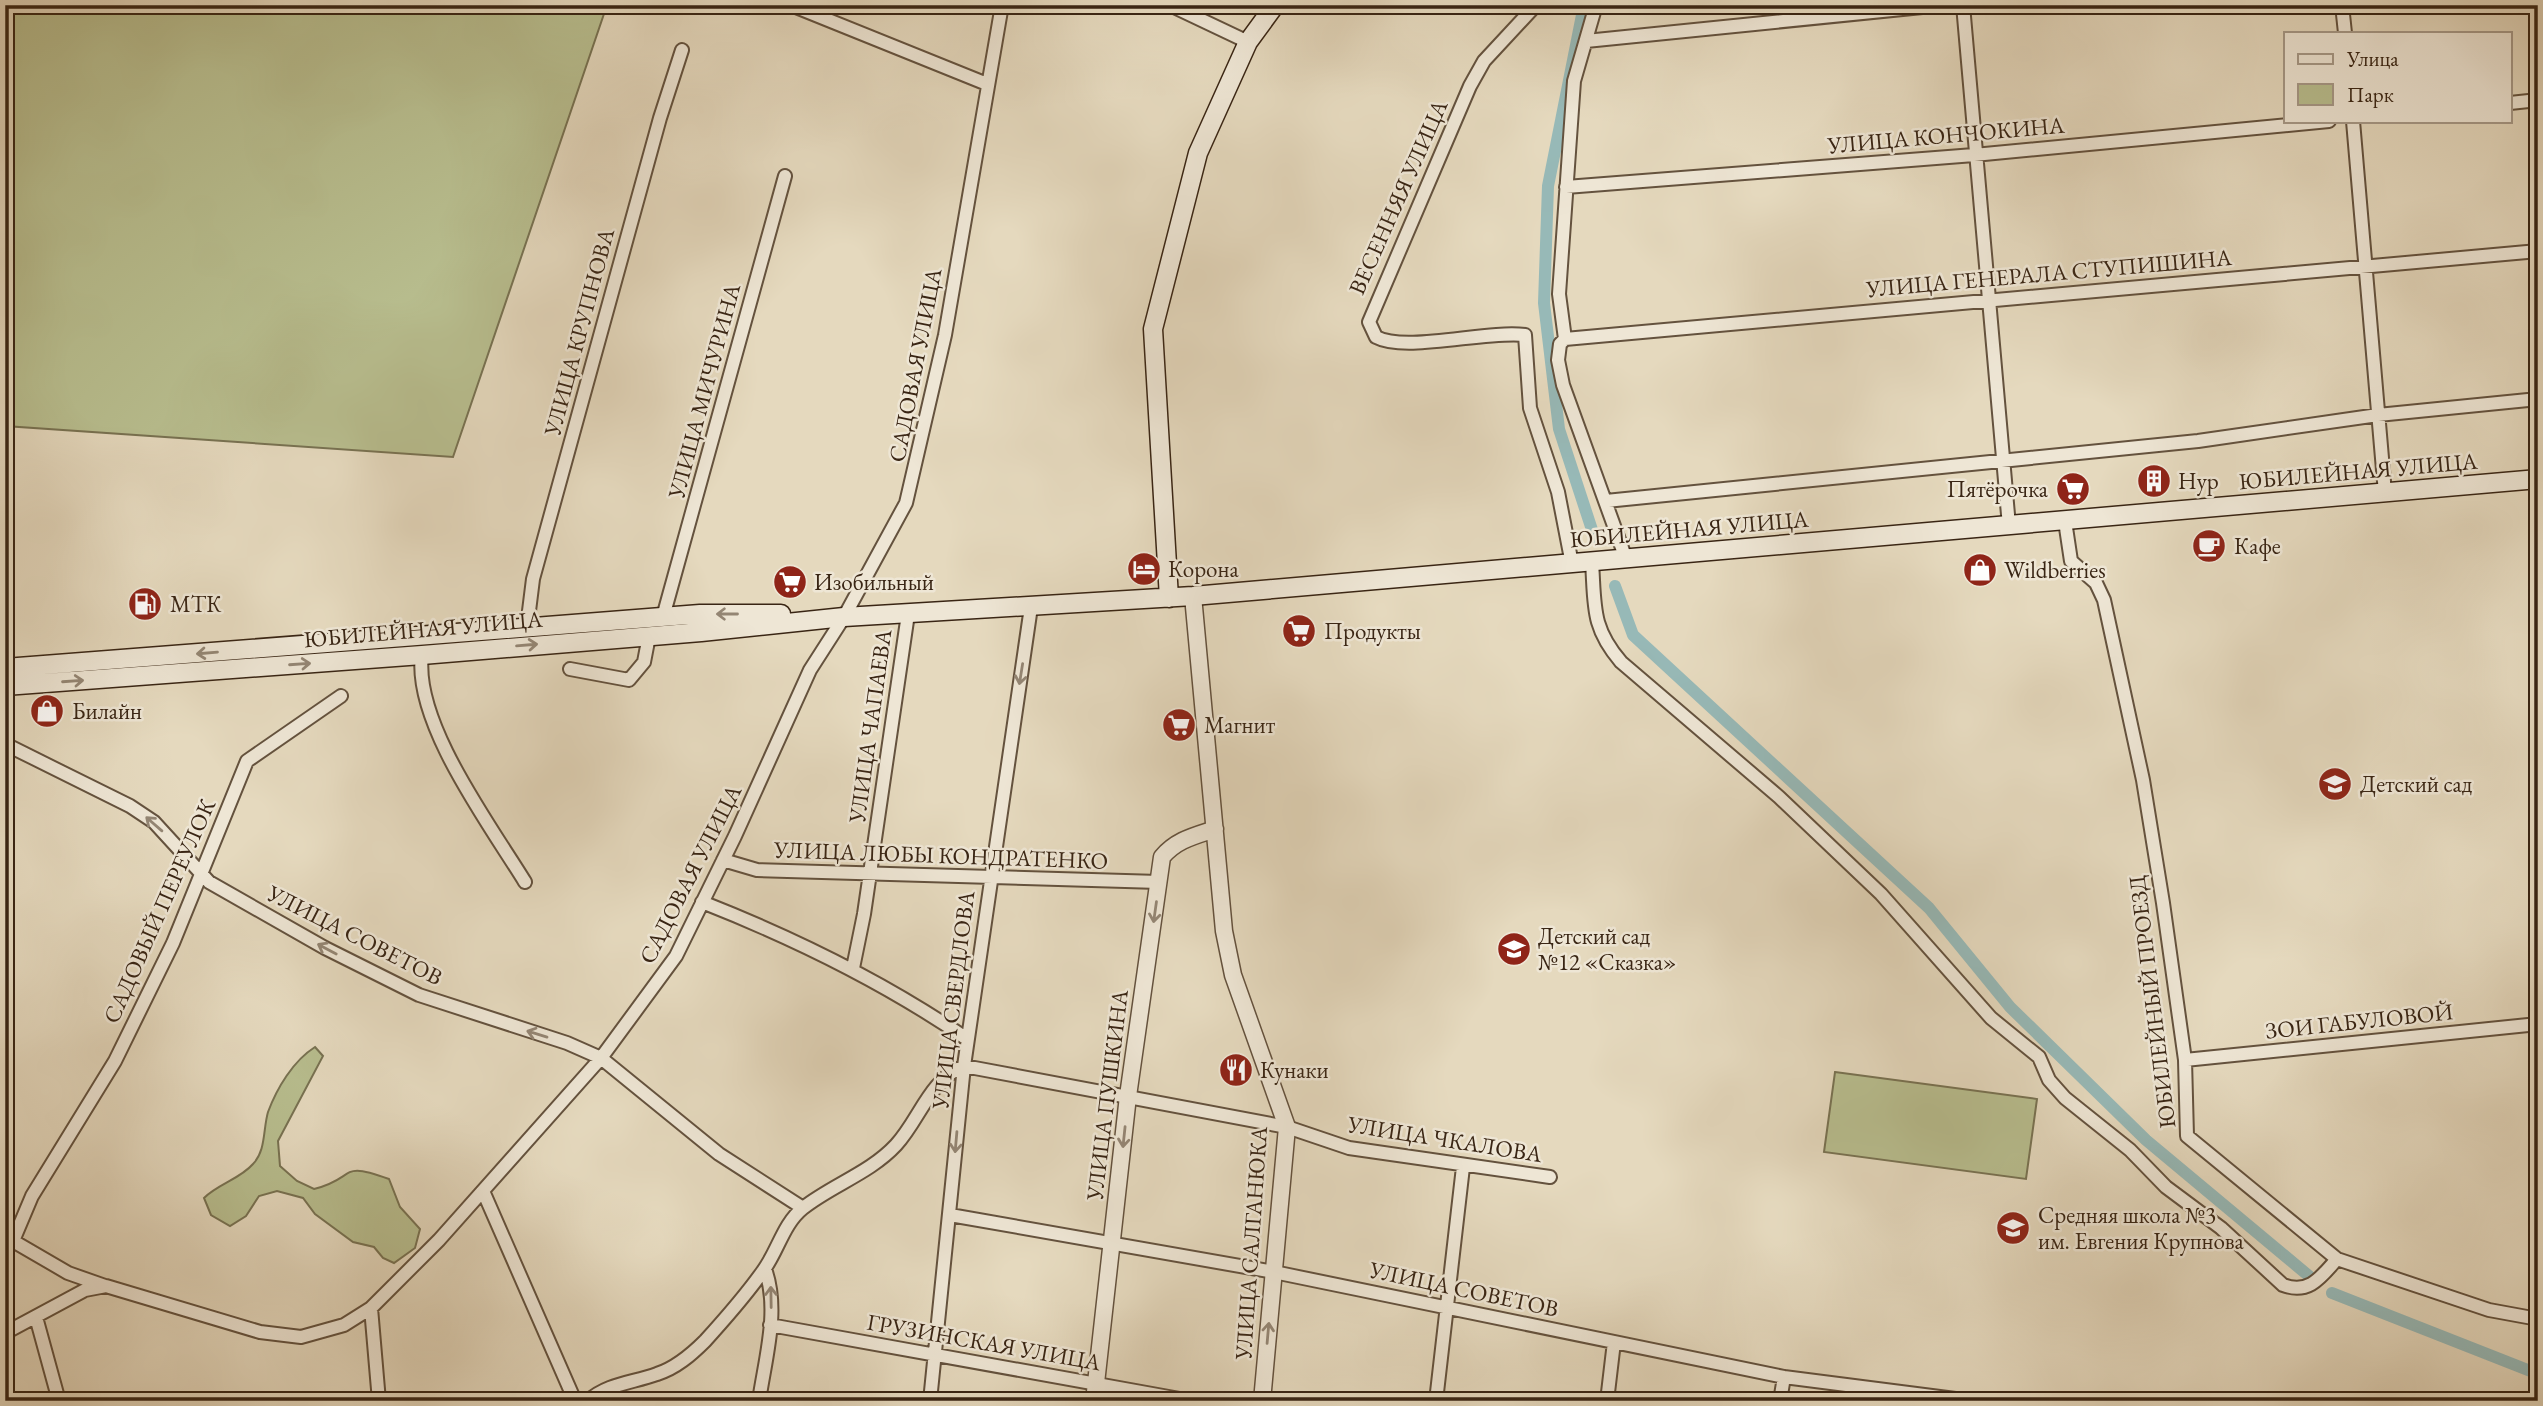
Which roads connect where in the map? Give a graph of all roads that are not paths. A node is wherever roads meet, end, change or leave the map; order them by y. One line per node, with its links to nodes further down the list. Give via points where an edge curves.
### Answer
1 (791, 5): 14 (street)
2 (1002, 5): 14 (street, САДОВАЯ УЛИЦА)
3 (1170, 5): 12 (street)
4 (1275, 5): 12 (main road)
5 (1536, 5): 36 (street, ВЕСЕННЯЯ УЛИЦА, via 1484,61 1470,86 1369,322 1376,337 1395,343 1505,332 1525,335 1530,408 1558,492)
6 (1596, 5): 11 (street)
7 (1942, 5): 11 (street)
8 (1963, 5): 19 (street)
9 (2342, 5): 10 (street)
10 (2345, 32)
11 (1586, 41): 21 (street, via 1574,81)
12 (1248, 42): 38 (main road, via 1198,153 1153,329)
13 (682, 50): 43 (street, УЛИЦА КРУПНОВА, via 533,579)
14 (987, 84): 42 (street, САДОВАЯ УЛИЦА, via 945,335 916,471 906,503)
15 (2538, 100): 16 (street)
16 (2512, 103)
17 (2319, 122): 19 (street, УЛИЦА КОНЧОКИНА)
18 (2353, 122): 23 (street)
19 (1974, 155): 21 (street, УЛИЦА КОНЧОКИНА); 24 (street)
20 (785, 176): 41 (street, УЛИЦА МИЧУРИНА)
21 (1566, 187): 25 (street, via 1559,294)
22 (2538, 251): 23 (street, УЛИЦА ГЕНЕРАЛА СТУПИШИНА)
23 (2366, 266): 24 (street, УЛИЦА ГЕНЕРАЛА СТУПИШИНА); 27 (street)
24 (1987, 299): 25 (street, УЛИЦА ГЕНЕРАЛА СТУПИШИНА); 28 (street)
25 (1565, 339): 31 (street, via 1559,360 1563,385)
26 (2538, 399): 27 (street)
27 (2378, 415): 28 (street, via 2198,441); 30 (street)
28 (2003, 460): 31 (street); 33 (street)
29 (2538, 479): 30 (main road, ЮБИЛЕЙНАЯ УЛИЦА)
30 (2385, 493): 32 (main road, ЮБИЛЕЙНАЯ УЛИЦА)
31 (1606, 501): 34 (street)
32 (2065, 521): 33 (main road, ЮБИЛЕЙНАЯ УЛИЦА); 64 (street, ЮБИЛЕЙНЫЙ ПРОЕЗД, via 2071,561 2096,583 2104,600 2143,780)
33 (2009, 526): 34 (main road, ЮБИЛЕЙНАЯ УЛИЦА)
34 (1626, 559): 35 (main road, ЮБИЛЕЙНАЯ УЛИЦА)
35 (1592, 562): 36 (main road, ЮБИЛЕЙНАЯ УЛИЦА); 75 (street, via 1597,624 1603,642 1621,663 1779,797 1881,894 1992,1018 2039,1057 2049,1080 2065,1098 2283,1285 2309,1287)
36 (1572, 564): 37 (main road, ЮБИЛЕЙНАЯ УЛИЦА)
37 (1193, 596): 38 (main road, ЮБИЛЕЙНАЯ УЛИЦА); 52 (street, УЛИЦА САЛГАНЮКА)
38 (1169, 598): 39 (main road, ЮБИЛЕЙНАЯ УЛИЦА)
39 (1031, 607): 40 (main road, ЮБИЛЕЙНАЯ УЛИЦА); 56 (street, УЛИЦА СВЕРДЛОВА, one-way to 56)
40 (908, 614): 42 (main road, ЮБИЛЕЙНАЯ УЛИЦА); 55 (street, УЛИЦА ЧАПАЕВА)
41 (663, 617): 42 (main road, ЮБИЛЕЙНАЯ УЛИЦА, one-way to 41); 43 (main road, ЮБИЛЕЙНАЯ УЛИЦА)
42 (844, 617): 44 (main road, ЮБИЛЕЙНАЯ УЛИЦА); 53 (street, САДОВАЯ УЛИЦА, via 810,670)
43 (527, 627): 46 (main road, ЮБИЛЕЙНАЯ УЛИЦА)
44 (649, 636): 45 (main road, ЮБИЛЕЙНАЯ УЛИЦА, one-way to 44); 48 (street, via 644,662 629,680)
45 (422, 656): 46 (main road, ЮБИЛЕЙНАЯ УЛИЦА, one-way to 45); 57 (street, via 419,674 429,715)
46 (271, 657): 47 (main road, ЮБИЛЕЙНАЯ УЛИЦА, one-way to 47); 49 (main road, ЮБИЛЕЙНАЯ УЛИЦА, one-way to 46)
47 (5, 668)
48 (570, 669)
49 (5, 685)
50 (341, 696): 54 (street, САДОВЫЙ ПЕРЕУЛОК, via 247,761)
51 (5, 744): 54 (street, УЛИЦА СОВЕТОВ, one-way to 51, via 155,822)
52 (1215, 829): 58 (street, УЛИЦА ПУШКИНА, via 1170,846 1162,857); 67 (street, УЛИЦА САЛГАНЮКА, via 1224,931 1233,975)
53 (723, 860): 55 (street, УЛИЦА ЛЮБЫ КОНДРАТЕНКО, via 757,870); 59 (street, САДОВАЯ УЛИЦА)
54 (200, 873): 63 (street, УЛИЦА СОВЕТОВ, one-way to 54, via 419,995 325,948); 73 (street, САДОВЫЙ ПЕРЕУЛОК, via 173,943 115,1061)
55 (870, 875): 56 (street, УЛИЦА ЛЮБЫ КОНДРАТЕНКО); 60 (street, УЛИЦА ЧАПАЕВА)
56 (989, 877): 58 (street, УЛИЦА ЛЮБЫ КОНДРАТЕНКО); 62 (street, УЛИЦА СВЕРДЛОВА)
57 (525, 882)
58 (1158, 882): 66 (street, УЛИЦА ПУШКИНА, one-way to 66)
59 (702, 902): 60 (street, via 776,930); 63 (street, САДОВАЯ УЛИЦА, via 676,956)
60 (853, 968): 62 (street)
61 (2538, 1024): 64 (street, ЗОИ ГАБУЛОВОЙ)
62 (967, 1039): 65 (street, УЛИЦА СВЕРДЛОВА)
63 (601, 1058): 70 (street, САДОВАЯ УЛИЦА); 71 (street, УЛИЦА СОВЕТОВ, via 719,1154)
64 (2185, 1060): 75 (street, ЮБИЛЕЙНЫЙ ПРОЕЗД, via 2187,1136)
65 (964, 1066): 66 (street, УЛИЦА ЧКАЛОВА); 71 (street, via 939,1080 893,1149); 72 (street, УЛИЦА СВЕРДЛОВА, one-way to 72)
66 (1128, 1096): 67 (street, УЛИЦА ЧКАЛОВА); 74 (street, УЛИЦА ПУШКИНА, one-way to 74)
67 (1287, 1127): 68 (street, УЛИЦА ЧКАЛОВА, via 1349,1149); 77 (street, УЛИЦА САЛГАНЮКА)
68 (1463, 1167): 69 (street, УЛИЦА ЧКАЛОВА); 79 (street)
69 (1550, 1177)
70 (483, 1191): 80 (street, САДОВАЯ УЛИЦА); 92 (street)
71 (803, 1208): 76 (street, via 790,1221)
72 (950, 1215): 74 (street, УЛИЦА СОВЕТОВ); 86 (street, УЛИЦА СВЕРДЛОВА)
73 (9, 1241): 78 (street, САДОВАЯ УЛИЦА, via 68,1273)
74 (1112, 1242): 77 (street, УЛИЦА СОВЕТОВ); 88 (street, УЛИЦА ПУШКИНА)
75 (2337, 1259): 82 (street, ЮБИЛЕЙНЫЙ ПРОЕЗД, via 2489,1310)
76 (765, 1269): 83 (street, one-way to 76, via 772,1289); 93 (street, via 705,1341 678,1365 612,1385)
77 (1274, 1272): 79 (street, УЛИЦА СОВЕТОВ); 98 (street, УЛИЦА САЛГАНЮКА, one-way to 77)
78 (106, 1286): 80 (street, САДОВАЯ УЛИЦА, via 260,1332 301,1337 344,1325); 81 (street, via 85,1290)
79 (1447, 1307): 85 (street, УЛИЦА СОВЕТОВ); 99 (street)
80 (371, 1308): 91 (street)
81 (36, 1317): 84 (street); 90 (street)
82 (2538, 1319)
83 (770, 1325): 86 (street, ГРУЗИНСКАЯ УЛИЦА); 94 (street)
84 (5, 1333)
85 (1614, 1342): 87 (street, УЛИЦА СОВЕТОВ); 100 (street)
86 (936, 1353): 88 (street, ГРУЗИНСКАЯ УЛИЦА); 95 (street, УЛИЦА СВЕРДЛОВА)
87 (1784, 1377): 89 (street, УЛИЦА СОВЕТОВ); 101 (street)
88 (1096, 1383): 96 (street, УЛИЦА ПУШКИНА); 97 (street, ГРУЗИНСКАЯ УЛИЦА)
89 (1952, 1399): 102 (street, УЛИЦА СОВЕТОВ)
90 (59, 1401)
91 (379, 1401)
92 (575, 1401)
93 (588, 1401)
94 (759, 1401)
95 (930, 1401)
96 (1094, 1401)
97 (1191, 1401)
98 (1262, 1401)
99 (1436, 1401)
100 (1607, 1401)
101 (1780, 1401)
102 (1971, 1401)

